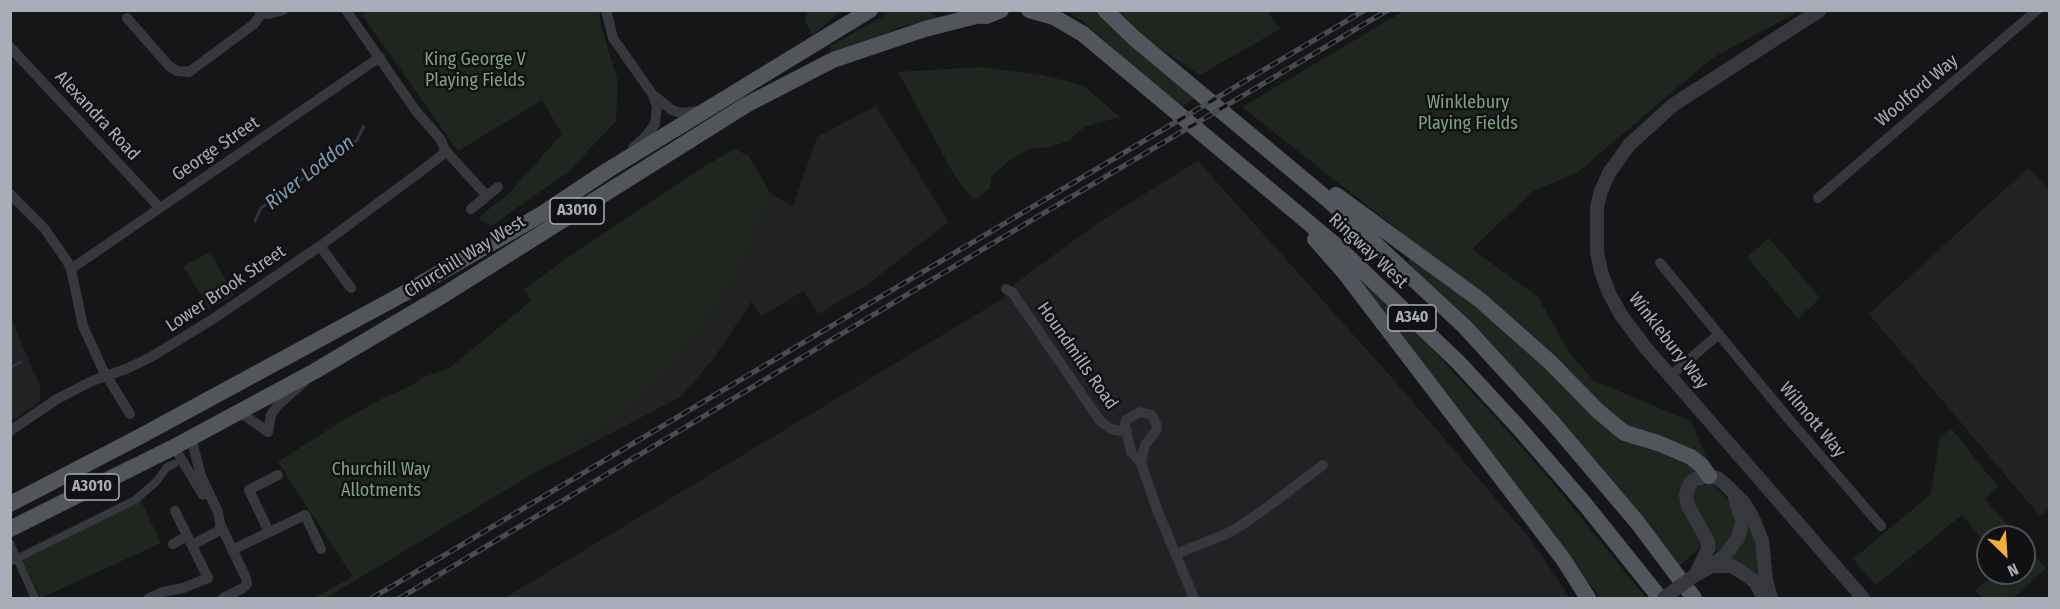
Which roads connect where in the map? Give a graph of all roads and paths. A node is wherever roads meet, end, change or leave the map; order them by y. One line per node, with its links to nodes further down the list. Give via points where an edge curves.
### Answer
1 (283, 10): 12 (street, via 273,14)
2 (346, 10): 16 (street)
3 (606, 10): 17 (street, via 613,38)
4 (870, 10): 18 (main road, Churchill Way West / A3010)
5 (954, 10): 13 (main road)
6 (1020, 10): 11 (main road)
7 (1029, 10): 26 (main road, Ringway West / A340, via 1054,17 1083,33)
8 (1105, 10): 19 (main road, Ringway West / A340)
9 (1820, 10): 36 (street, Winklebury Way, via 1666,111 1629,145 1601,191 1597,253 1609,293 1633,331)
10 (2037, 10): 25 (street, Woolford Way)
11 (1000, 11): 13 (main road, Churchill Way West)
12 (261, 12): 14 (street, via 254,24 189,72 169,66)
13 (976, 16): 35 (main road, Churchill Way West / A3010, via 925,28 833,60 746,105)
14 (127, 18)
15 (10, 47): 27 (street, Alexandra Road)
16 (380, 57): 20 (street); 27 (street, George Street)
17 (653, 94): 18 (street, via 672,110); 21 (street, via 657,107 653,129)
18 (710, 110): 21 (main road, Churchill Way West / A3010)
19 (1250, 134): 50 (main road, via 1480,300 1625,433 1691,458); 72 (main road, Ringway West / A340, via 1327,198 1465,327 1614,495)
20 (445, 150): 24 (street); 29 (street, Lower Brook Street, via 424,170)
21 (608, 170): 40 (main road, Churchill Way West / A3010, via 542,214 403,294)
22 (498, 187): 24 (street)
23 (10, 194): 31 (street, via 44,228)
24 (487, 196): 28 (street)
25 (1818, 198)
26 (1286, 204): 70 (main road, via 1344,273 1563,559); 71 (main road, Ringway West / A340, via 1340,249 1459,363 1584,503)
27 (159, 208): 31 (street, George Street)
28 (471, 209)
29 (320, 246): 32 (street); 37 (street, Lower Brook Street, via 176,343)
30 (1660, 263): 34 (street, Wilmott Way)
31 (71, 268): 37 (street, via 83,326)
32 (351, 288)
33 (1006, 289): 42 (street, Houndmills Road, via 1012,292 1100,421 1111,429)
34 (1719, 334): 36 (street); 55 (street, Wilmott Way)
35 (315, 371): 38 (main road, Churchill Way West / A3010); 38 (street, via 278,405 271,415 268,432)
36 (1670, 376): 75 (street, Winklebury Way)
37 (106, 377): 39 (street); 43 (street, Lower Brook Street, via 57,399)
38 (238, 413): 44 (main road, Churchill Way West / A3010)
39 (130, 414)
40 (179, 415): 41 (main road, Churchill Way West / A3010); 44 (main road)
41 (161, 424): 45 (main road); 52 (main road, Churchill Way West / A3010)
42 (1126, 429): 46 (street, Houndmills Road, via 1131,452); 46 (street, Houndmills Road, via 1126,420 1140,412 1152,415 1156,422 1156,431 1145,445)
43 (10, 431)
44 (191, 437): 45 (main road, Churchill Way West / A3010); 54 (street)
45 (174, 447): 54 (street); 56 (main road, Churchill Way West / A3010)
46 (1141, 463): 63 (street, Houndmills Road)
47 (174, 464): 65 (street, via 135,501)
48 (1323, 465): 63 (street, via 1237,528)
49 (278, 475): 57 (street, via 249,490)
50 (1709, 476): 51 (street); 64 (street, via 1690,483 1686,501 1707,537)
51 (1733, 491): 64 (street, via 1741,518 1740,532 1732,547); 74 (street, via 1757,526)
52 (10, 504)
53 (175, 511): 58 (street)
54 (221, 526): 58 (street); 62 (street)
55 (1881, 526)
56 (10, 529)
57 (269, 532): 61 (street, via 305,515); 62 (street)
58 (190, 541): 60 (street); 68 (street, via 208,578)
59 (10, 543): 65 (street)
60 (173, 544)
61 (321, 549)
62 (232, 550): 66 (street, via 247,584)
63 (1176, 554): 69 (street, Houndmills Road)
64 (1708, 560): 71 (street, bridge); 73 (street, via 1746,574)
65 (14, 561): 67 (street)
66 (230, 597)
67 (35, 598)
68 (149, 598)
69 (1194, 598)
70 (1588, 598)
71 (1662, 598)
72 (1694, 598)
73 (1764, 598)
74 (1771, 598)
75 (1863, 598)

